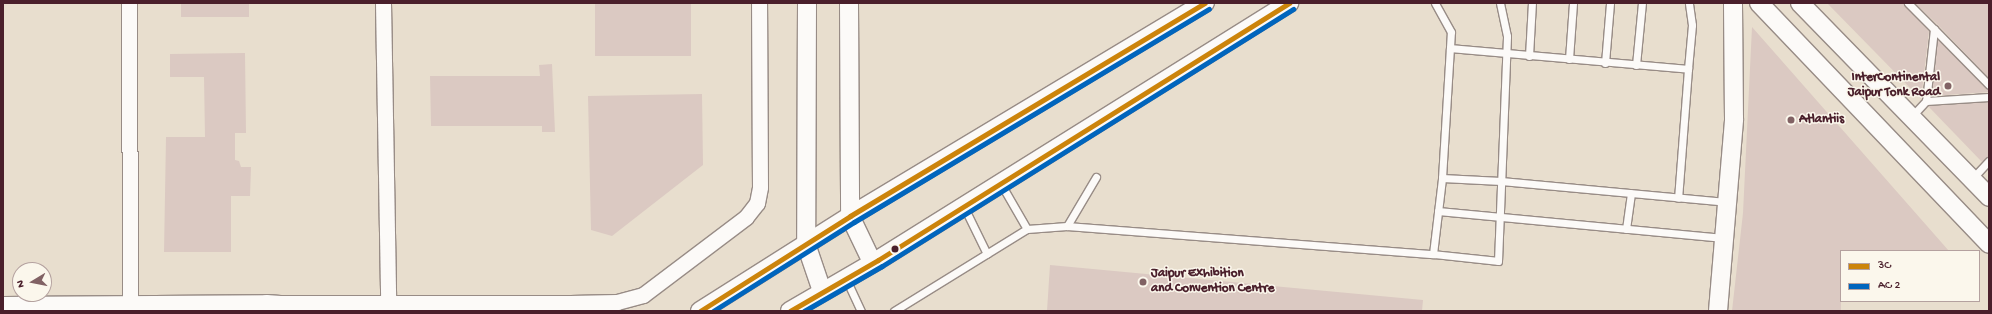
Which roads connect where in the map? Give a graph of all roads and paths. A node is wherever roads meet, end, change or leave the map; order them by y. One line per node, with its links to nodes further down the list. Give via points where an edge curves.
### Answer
1 (129, 3): 56 (street)
2 (383, 3): 57 (street)
3 (759, 3): 57 (street, via 760,187 757,203 746,217 635,299 570,303)
4 (807, 3): 49 (street)
5 (849, 3): 43 (street)
6 (1205, 3): 43 (street)
7 (1289, 3): 36 (street)
8 (1435, 3): 20 (lane, via 1451,32)
9 (1500, 3): 21 (lane, via 1507,36)
10 (1532, 3): 22 (lane)
11 (1574, 3): 23 (lane)
12 (1610, 3): 24 (lane)
13 (1642, 3): 25 (lane)
14 (1689, 3): 26 (lane, via 1692,25)
15 (1733, 3): 40 (street, via 1734,119)
16 (1759, 3): 50 (street)
17 (1800, 3): 30 (street)
18 (1908, 3): 19 (lane)
19 (1934, 28): 27 (lane); 29 (lane)
20 (1450, 48): 21 (lane); 33 (lane)
21 (1506, 54): 22 (lane); 35 (lane)
22 (1529, 56): 23 (lane)
23 (1569, 59): 24 (lane)
24 (1605, 63): 25 (lane)
25 (1636, 65): 26 (lane)
26 (1688, 68): 39 (lane)
27 (1989, 85)
28 (1989, 97): 29 (lane)
29 (1926, 101): 30 (lane)
30 (1911, 118): 34 (street)
31 (1989, 161): 34 (lane)
32 (1096, 177): 45 (lane)
33 (1442, 178): 35 (lane); 42 (lane)
34 (1971, 180): 38 (street)
35 (1502, 181): 37 (lane); 44 (lane)
36 (1000, 182): 41 (street); 46 (lane)
37 (1631, 193): 39 (lane); 47 (lane)
38 (1989, 197)
39 (1678, 198): 40 (lane)
40 (1728, 202): 48 (street)
41 (963, 206): 51 (lane); 53 (street)
42 (1438, 211): 44 (lane); 52 (lane)
43 (850, 216): 49 (street); 53 (street)
44 (1500, 218): 47 (lane); 52 (lane, via 1498,260)
45 (1067, 226): 46 (lane); 52 (lane)
46 (1027, 229): 51 (lane)
47 (1626, 229): 48 (lane)
48 (1726, 238): 64 (street)
49 (806, 244): 55 (street); 60 (street)
50 (1989, 244)
51 (987, 254): 63 (lane)
52 (1433, 254)
53 (872, 262): 54 (street)
54 (846, 278): 55 (street); 62 (lane)
55 (822, 291): 61 (street)
56 (130, 303): 58 (street); 59 (street)
57 (388, 303): 59 (street)
58 (3, 304)
59 (273, 307)
60 (700, 311)
61 (790, 311)
62 (861, 311)
63 (894, 311)
64 (1718, 311)

